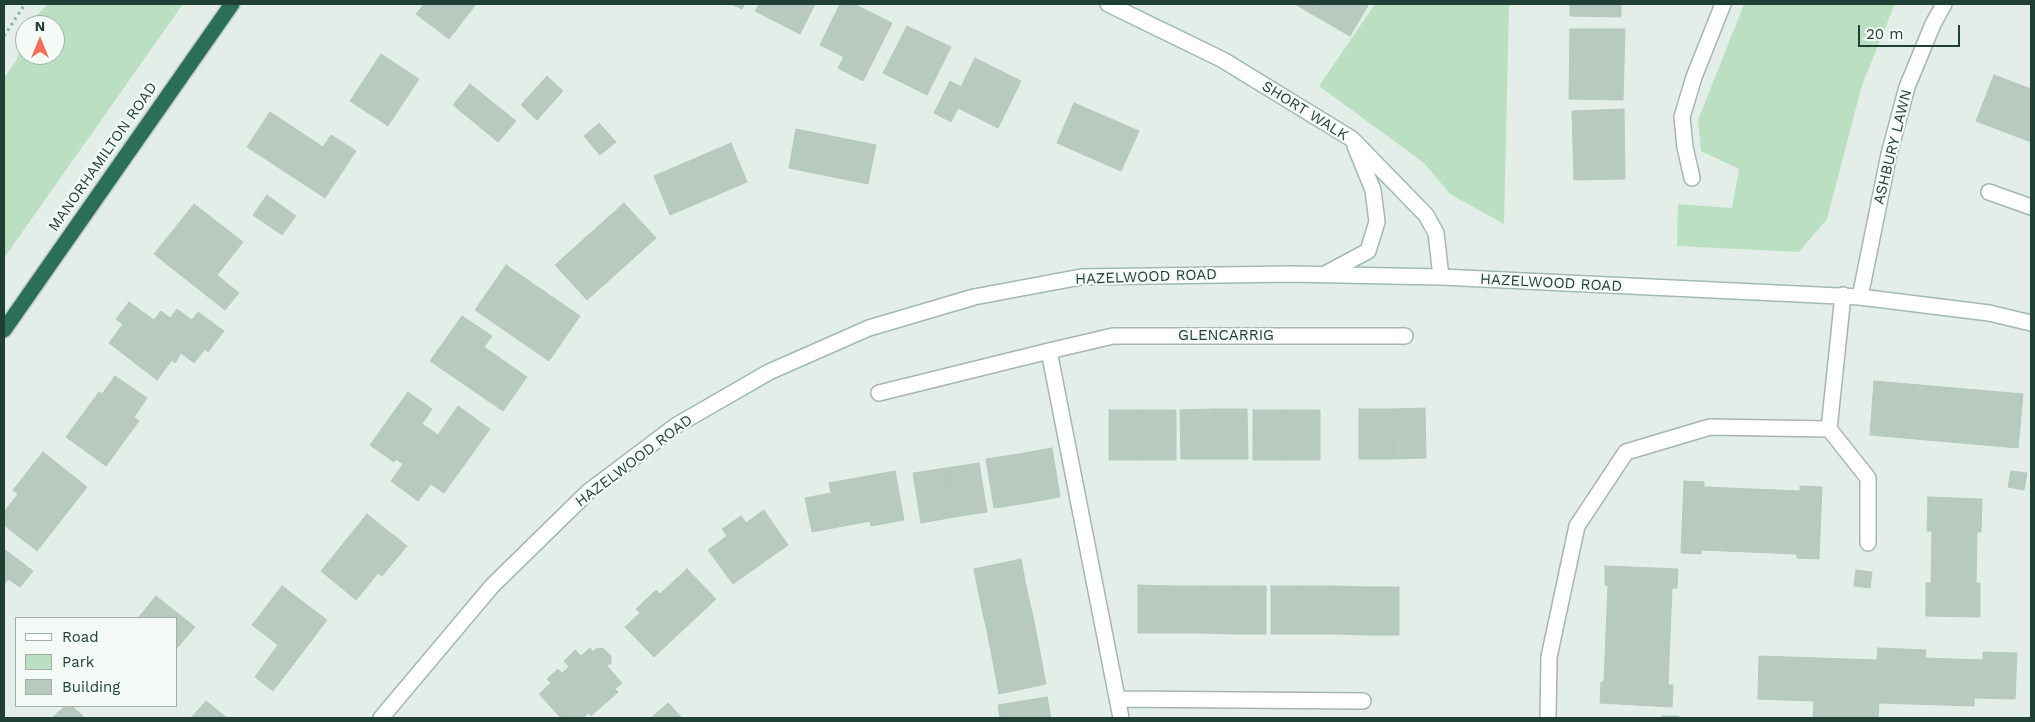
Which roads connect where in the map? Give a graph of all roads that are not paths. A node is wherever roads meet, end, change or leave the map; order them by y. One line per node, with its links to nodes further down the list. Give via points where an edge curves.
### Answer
1 (232, 4): 14 (highway, MANORHAMILTON ROAD)
2 (1108, 4): 5 (street, SHORT WALK, via 1223,60)
3 (1723, 4): 6 (street, via 1682,117)
4 (1944, 4): 12 (street, ASHBURY LAWN, via 1907,86 1889,154)
5 (1352, 140): 9 (street, via 1373,190 1377,222 1368,251); 10 (street, SHORT WALK, via 1426,215 1436,233)
6 (1692, 178)
7 (1989, 192): 8 (street)
8 (2031, 207)
9 (1323, 275): 10 (street, HAZELWOOD ROAD); 22 (street, HAZELWOOD ROAD, via 1081,277 974,296 869,328 769,372 677,425 588,492 492,586)
10 (1441, 277): 11 (street, HAZELWOOD ROAD)
11 (1843, 295): 12 (street, HAZELWOOD ROAD); 18 (street)
12 (1860, 296): 13 (street, HAZELWOOD ROAD, via 1989,313)
13 (2031, 323)
14 (4, 330)
15 (1404, 336): 16 (street, GLENCARRIG, via 1113,336)
16 (1049, 351): 17 (street, GLENCARRIG); 20 (street)
17 (879, 393)
18 (1829, 429): 19 (street, via 1868,478); 24 (street, via 1710,427 1626,452 1577,526 1549,657)
19 (1868, 543)
20 (1118, 699): 21 (street); 23 (street)
21 (1363, 700)
22 (381, 718)
23 (1121, 718)
24 (1548, 718)

